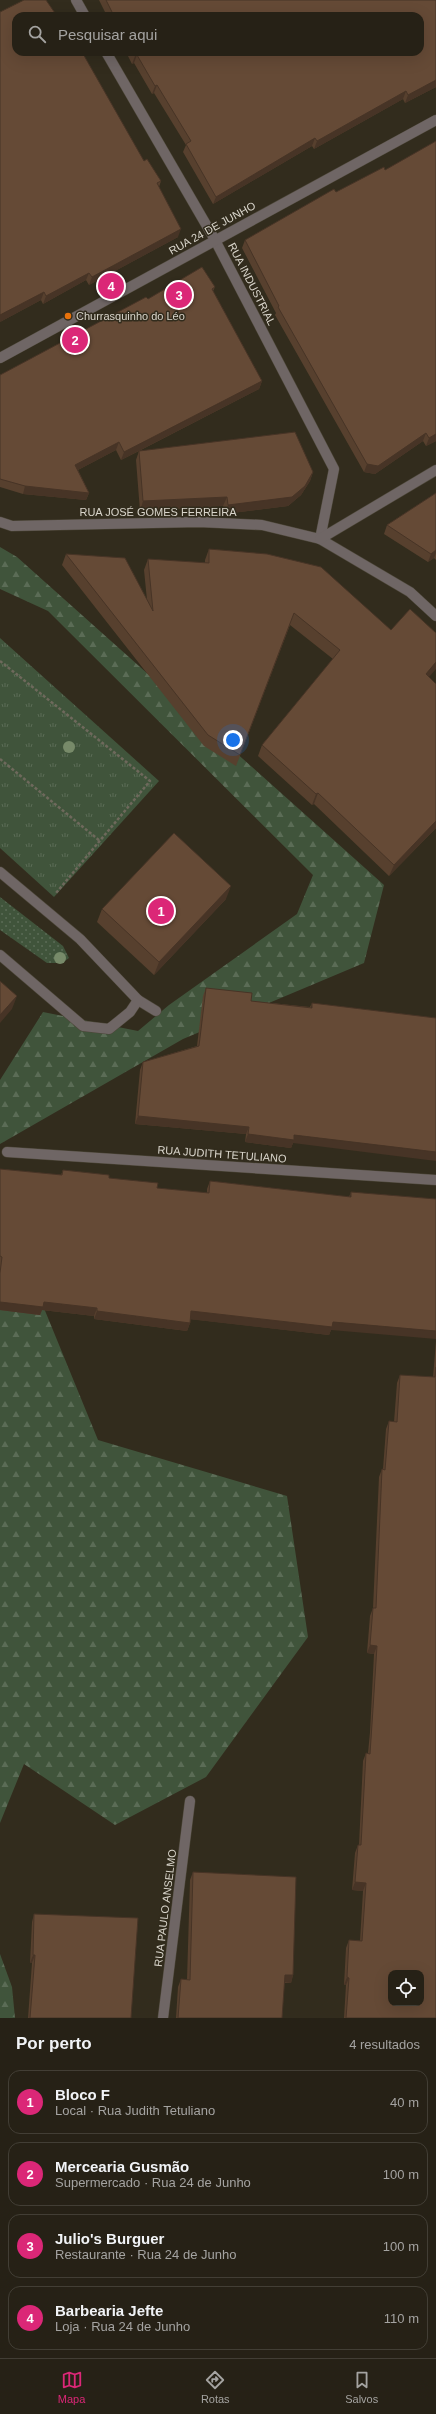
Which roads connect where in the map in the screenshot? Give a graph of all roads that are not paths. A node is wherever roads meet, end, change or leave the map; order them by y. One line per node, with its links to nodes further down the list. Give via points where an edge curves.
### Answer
1 (76, 0): 2 (street)
2 (83, 12)
3 (108, 56): 5 (street, RUA INDUSTRIAL)
4 (436, 120): 5 (street, RUA 24 DE JUNHO)
5 (215, 240): 6 (street, RUA 24 DE JUNHO); 9 (street, RUA INDUSTRIAL, via 334,469)
6 (0, 358)
7 (436, 470): 9 (street)
8 (0, 522): 9 (street, RUA JOSÉ GOMES FERREIRA, via 12,526 199,522 262,525)
9 (320, 539): 10 (street, RUA JOSÉ GOMES FERREIRA, via 410,592)
10 (436, 616)
11 (0, 872): 13 (street, via 80,940)
12 (0, 956): 13 (street, via 83,1026 109,1029 130,1012)
13 (138, 1000): 14 (street)
14 (156, 1011)
15 (7, 1152): 16 (street, RUA JUDITH TETULIANO)
16 (436, 1180)
17 (190, 1801): 18 (street, RUA PAULO ANSELMO)
18 (163, 2018)

